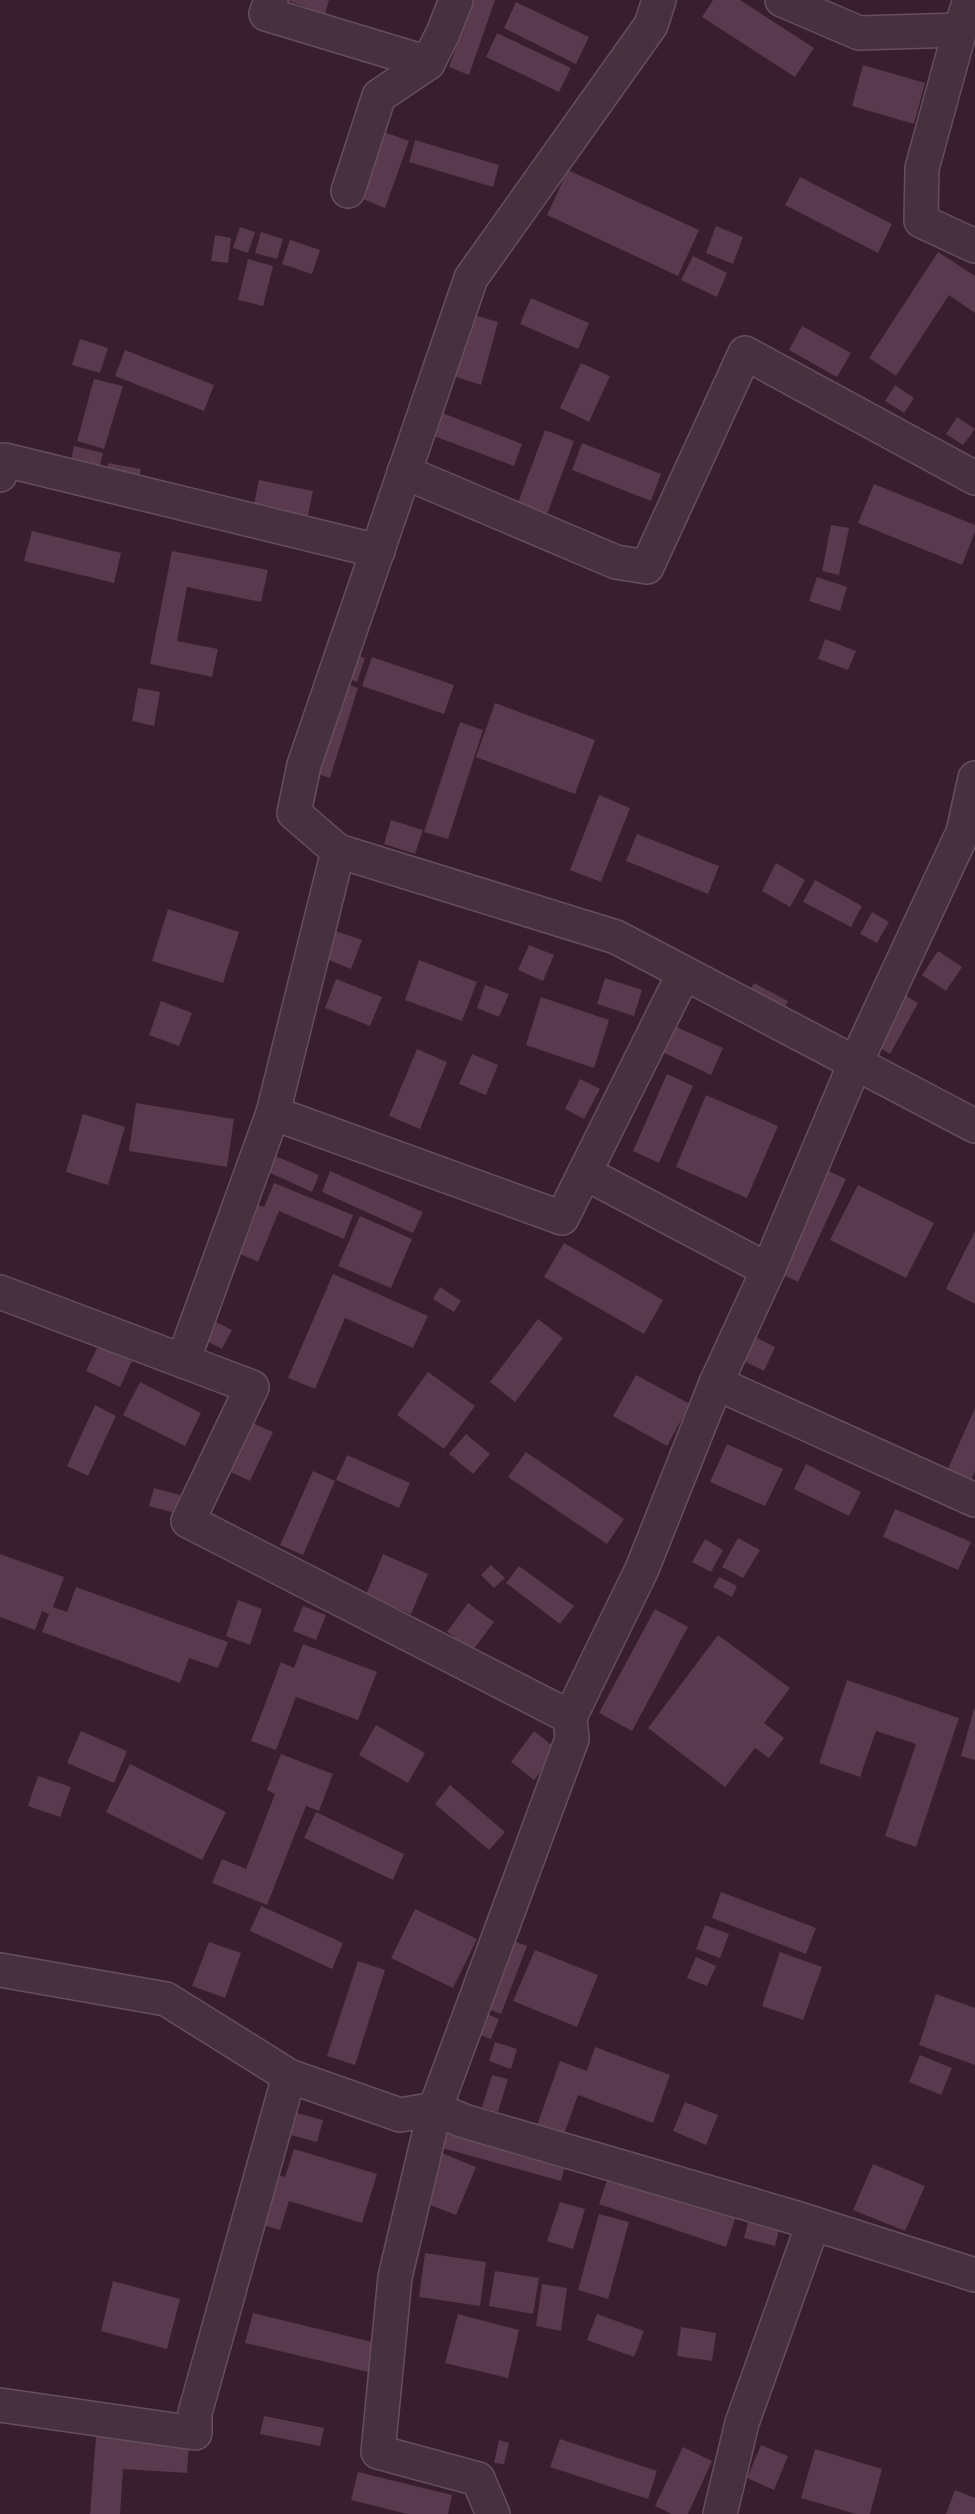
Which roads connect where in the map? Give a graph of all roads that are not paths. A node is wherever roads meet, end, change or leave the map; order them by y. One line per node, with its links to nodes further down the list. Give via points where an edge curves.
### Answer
1 (271, 0): 6 (street, via 266,14)
2 (456, 0): 6 (street)
3 (659, 0): 9 (street, via 651,25 471,278)
4 (782, 0): 5 (street, via 859,33)
5 (965, 15): 8 (street, via 922,168 921,221)
6 (428, 63): 7 (street, via 379,96)
7 (348, 191)
8 (975, 246)
9 (404, 472): 11 (street, via 616,562 647,567 745,353); 12 (street)
10 (0, 476): 12 (street, via 5,460)
11 (975, 478)
12 (378, 550): 14 (street, via 304,765 294,813)
13 (975, 778): 16 (street, via 963,832)
14 (338, 852): 15 (street, via 616,937); 17 (street)
15 (684, 973): 16 (street); 19 (street)
16 (856, 1062): 18 (street); 20 (street)
17 (273, 1113): 19 (street, via 562,1218); 22 (street)
18 (975, 1126)
19 (585, 1173): 20 (street)
20 (768, 1270): 23 (street)
21 (0, 1292): 22 (street)
22 (183, 1361): 25 (street, via 252,1387 188,1521)
23 (716, 1383): 24 (street); 25 (street, via 642,1569)
24 (975, 1500)
25 (570, 1717): 28 (street, via 572,1739)
26 (0, 1970): 27 (street, via 166,1999)
27 (289, 2076): 28 (street, via 400,2115); 31 (street, via 195,2413 195,2433)
28 (435, 2109): 29 (street, via 464,2121); 32 (street, via 395,2277 378,2451 478,2479)
29 (813, 2224): 30 (street); 33 (street, via 742,2423)
30 (975, 2275)
31 (0, 2405)
32 (494, 2513)
33 (720, 2514)

